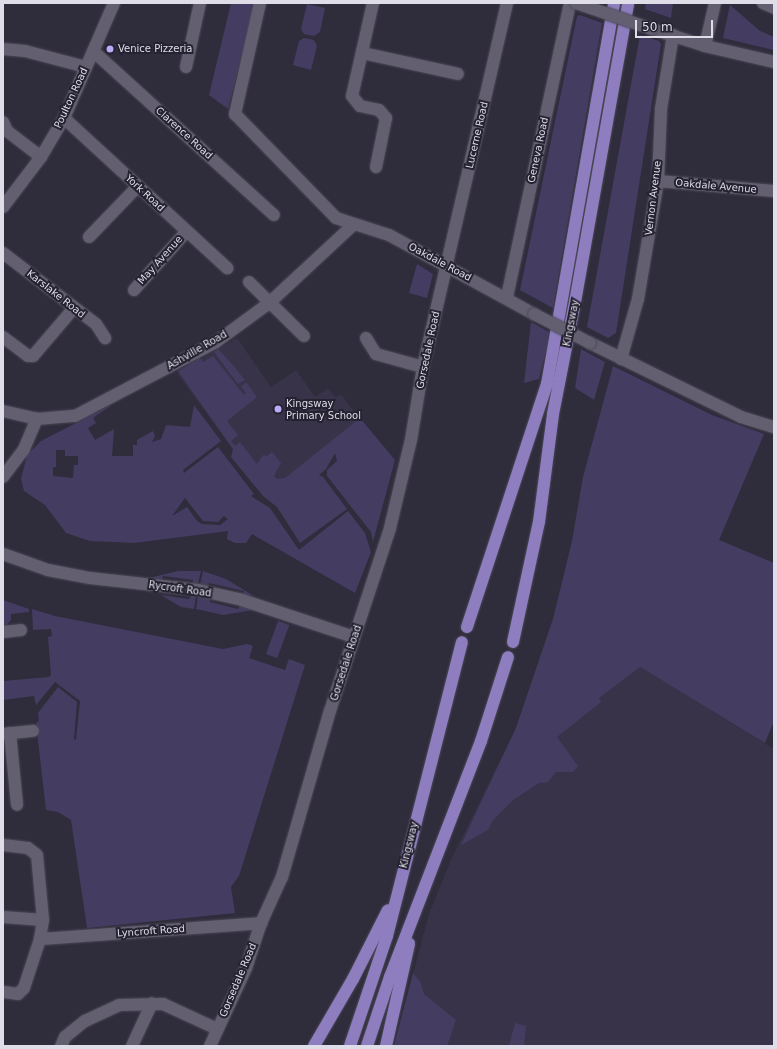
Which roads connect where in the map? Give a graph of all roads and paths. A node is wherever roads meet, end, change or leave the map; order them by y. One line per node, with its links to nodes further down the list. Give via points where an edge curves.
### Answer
1 (113, 3): 16 (street, Poulton Road)
2 (200, 3): 20 (street)
3 (260, 3): 31 (street, Oakdale Road, via 235,114 336,218)
4 (373, 3): 17 (street)
5 (507, 3): 36 (street, Lucerne Road)
6 (570, 3): 39 (street, Geneva Road)
7 (576, 3): 13 (street, bridge)
8 (614, 3): 53 (highway, Kingsway, via 547,384)
9 (628, 3): 58 (highway, Kingsway, via 576,302 553,414 539,522)
10 (715, 3): 14 (street)
11 (763, 3): 12 (street)
12 (774, 8)
13 (673, 35): 14 (street); 26 (street, Vernon Avenue, via 661,109)
14 (705, 46): 18 (street)
15 (3, 49): 19 (street, via 25,51)
16 (93, 51): 19 (street, Poulton Road); 30 (street, Clarence Road)
17 (362, 53): 21 (street); 25 (street, via 352,96 360,106 379,110 386,118)
18 (774, 62)
19 (86, 67): 22 (street, Poulton Road)
20 (186, 67)
21 (458, 74)
22 (64, 118): 24 (street, Poulton Road); 27 (street, York Road)
23 (3, 122): 24 (street, via 7,131)
24 (41, 157): 29 (street, Poulton Road)
25 (376, 167)
26 (658, 180): 28 (street, Oakdale Avenue); 46 (street, Vernon Avenue, via 638,299)
27 (138, 186): 32 (street, York Road); 33 (street)
28 (774, 191)
29 (3, 207)
30 (274, 215)
31 (353, 225): 36 (street, Oakdale Road, via 389,235); 40 (street, Ashville Road)
32 (186, 231): 35 (street, York Road); 38 (street, May Avenue)
33 (89, 237)
34 (3, 253): 41 (street, Karslake Road)
35 (227, 268)
36 (447, 268): 39 (street, Oakdale Road); 47 (street, Gorsedale Road)
37 (249, 282): 40 (street)
38 (134, 290)
39 (507, 297): 46 (street, Oakdale Road, bridge, via 534,314)
40 (271, 301): 42 (street); 49 (street, Ashville Road, via 216,342 75,416)
41 (74, 308): 43 (street, via 33,356 28,356); 44 (street, Karslake Road, via 96,324)
42 (304, 336)
43 (3, 337)
44 (106, 338)
45 (366, 338): 47 (street, via 376,354)
46 (621, 359): 50 (street, Oakdale Road, via 741,417)
47 (423, 367): 56 (street, Gorsedale Road, via 411,440 390,528)
48 (3, 411): 49 (street, Ashville Road)
49 (37, 419): 51 (street, via 24,449)
50 (774, 427)
51 (3, 477)
52 (3, 554): 56 (street, Rycroft Road, via 48,570 83,577 198,590 239,599)
53 (467, 627)
54 (21, 630): 55 (street)
55 (3, 632)
56 (354, 636): 68 (street, Gorsedale Road, via 297,832 282,877)
57 (462, 642): 64 (highway, Kingsway)
58 (513, 642)
59 (508, 657): 65 (highway, via 481,742)
60 (33, 731): 61 (street)
61 (7, 733): 62 (street)
62 (17, 805)
63 (3, 845): 67 (street, via 28,848 37,855)
64 (399, 888): 76 (highway, via 353,979); 77 (highway, Kingsway, via 387,936)
65 (421, 894): 78 (highway); 79 (highway)
66 (3, 917): 67 (street)
67 (43, 920): 69 (street)
68 (261, 922): 69 (street, Lyncroft Road); 72 (street, Gorsedale Road, via 246,968)
69 (40, 939): 70 (street, via 24,988 18,994)
70 (3, 992)
71 (152, 1003): 72 (street, via 163,1004); 73 (street, via 120,1005 85,1021 65,1037); 74 (street)
72 (217, 1029): 75 (street, Gorsedale Road)
73 (61, 1046)
74 (132, 1046)
75 (210, 1046)
76 (314, 1046)
77 (350, 1046)
78 (366, 1046)
79 (386, 1046)

